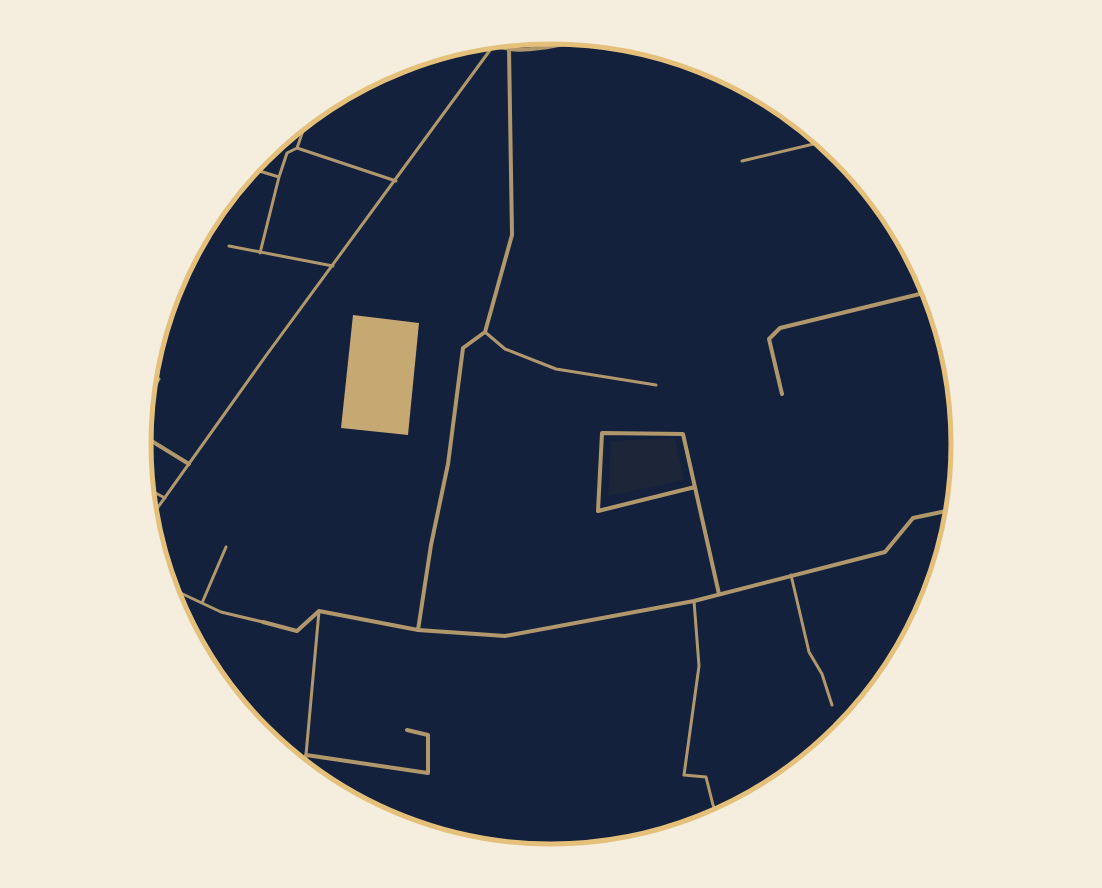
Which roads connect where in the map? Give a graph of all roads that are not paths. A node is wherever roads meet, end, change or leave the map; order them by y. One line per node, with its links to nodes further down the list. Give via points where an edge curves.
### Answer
1 (564, 44): 4 (street)
2 (503, 47): 4 (street)
3 (492, 48): 11 (lane)
4 (509, 49): 16 (street, via 512,234)
5 (303, 130): 7 (lane)
6 (816, 144): 8 (lane)
7 (297, 148): 10 (lane, via 287,153); 11 (lane)
8 (742, 161)
9 (259, 171): 10 (lane)
10 (279, 177): 13 (lane)
11 (396, 180): 14 (lane)
12 (229, 246): 13 (lane)
13 (260, 253): 14 (lane)
14 (333, 266): 20 (lane)
15 (922, 293): 18 (street, via 780,328 770,339)
16 (485, 332): 17 (lane, via 505,350 556,369); 34 (street, via 463,348 448,464)
17 (656, 385)
18 (782, 394)
19 (151, 441): 20 (street)
20 (189, 464): 23 (lane)
21 (695, 487): 21 (street, via 683,434 602,433 598,511); 29 (street)
22 (154, 492): 23 (lane)
23 (165, 498): 24 (lane)
24 (157, 509)
25 (945, 511): 27 (street, via 913,518 884,552)
26 (226, 547): 31 (lane)
27 (792, 575): 29 (street); 35 (lane, via 808,652 822,674)
28 (179, 592): 31 (lane)
29 (719, 594): 30 (street)
30 (694, 601): 34 (street, via 505,636); 39 (lane, via 699,666 684,775 706,777)
31 (202, 603): 33 (lane, via 221,612)
32 (319, 612): 33 (street, via 297,631); 34 (street); 37 (lane)
33 (263, 622)
34 (418, 630)
35 (832, 705)
36 (407, 730): 37 (street, via 428,735 428,773)
37 (306, 755): 38 (lane)
38 (306, 760)
39 (715, 809)

